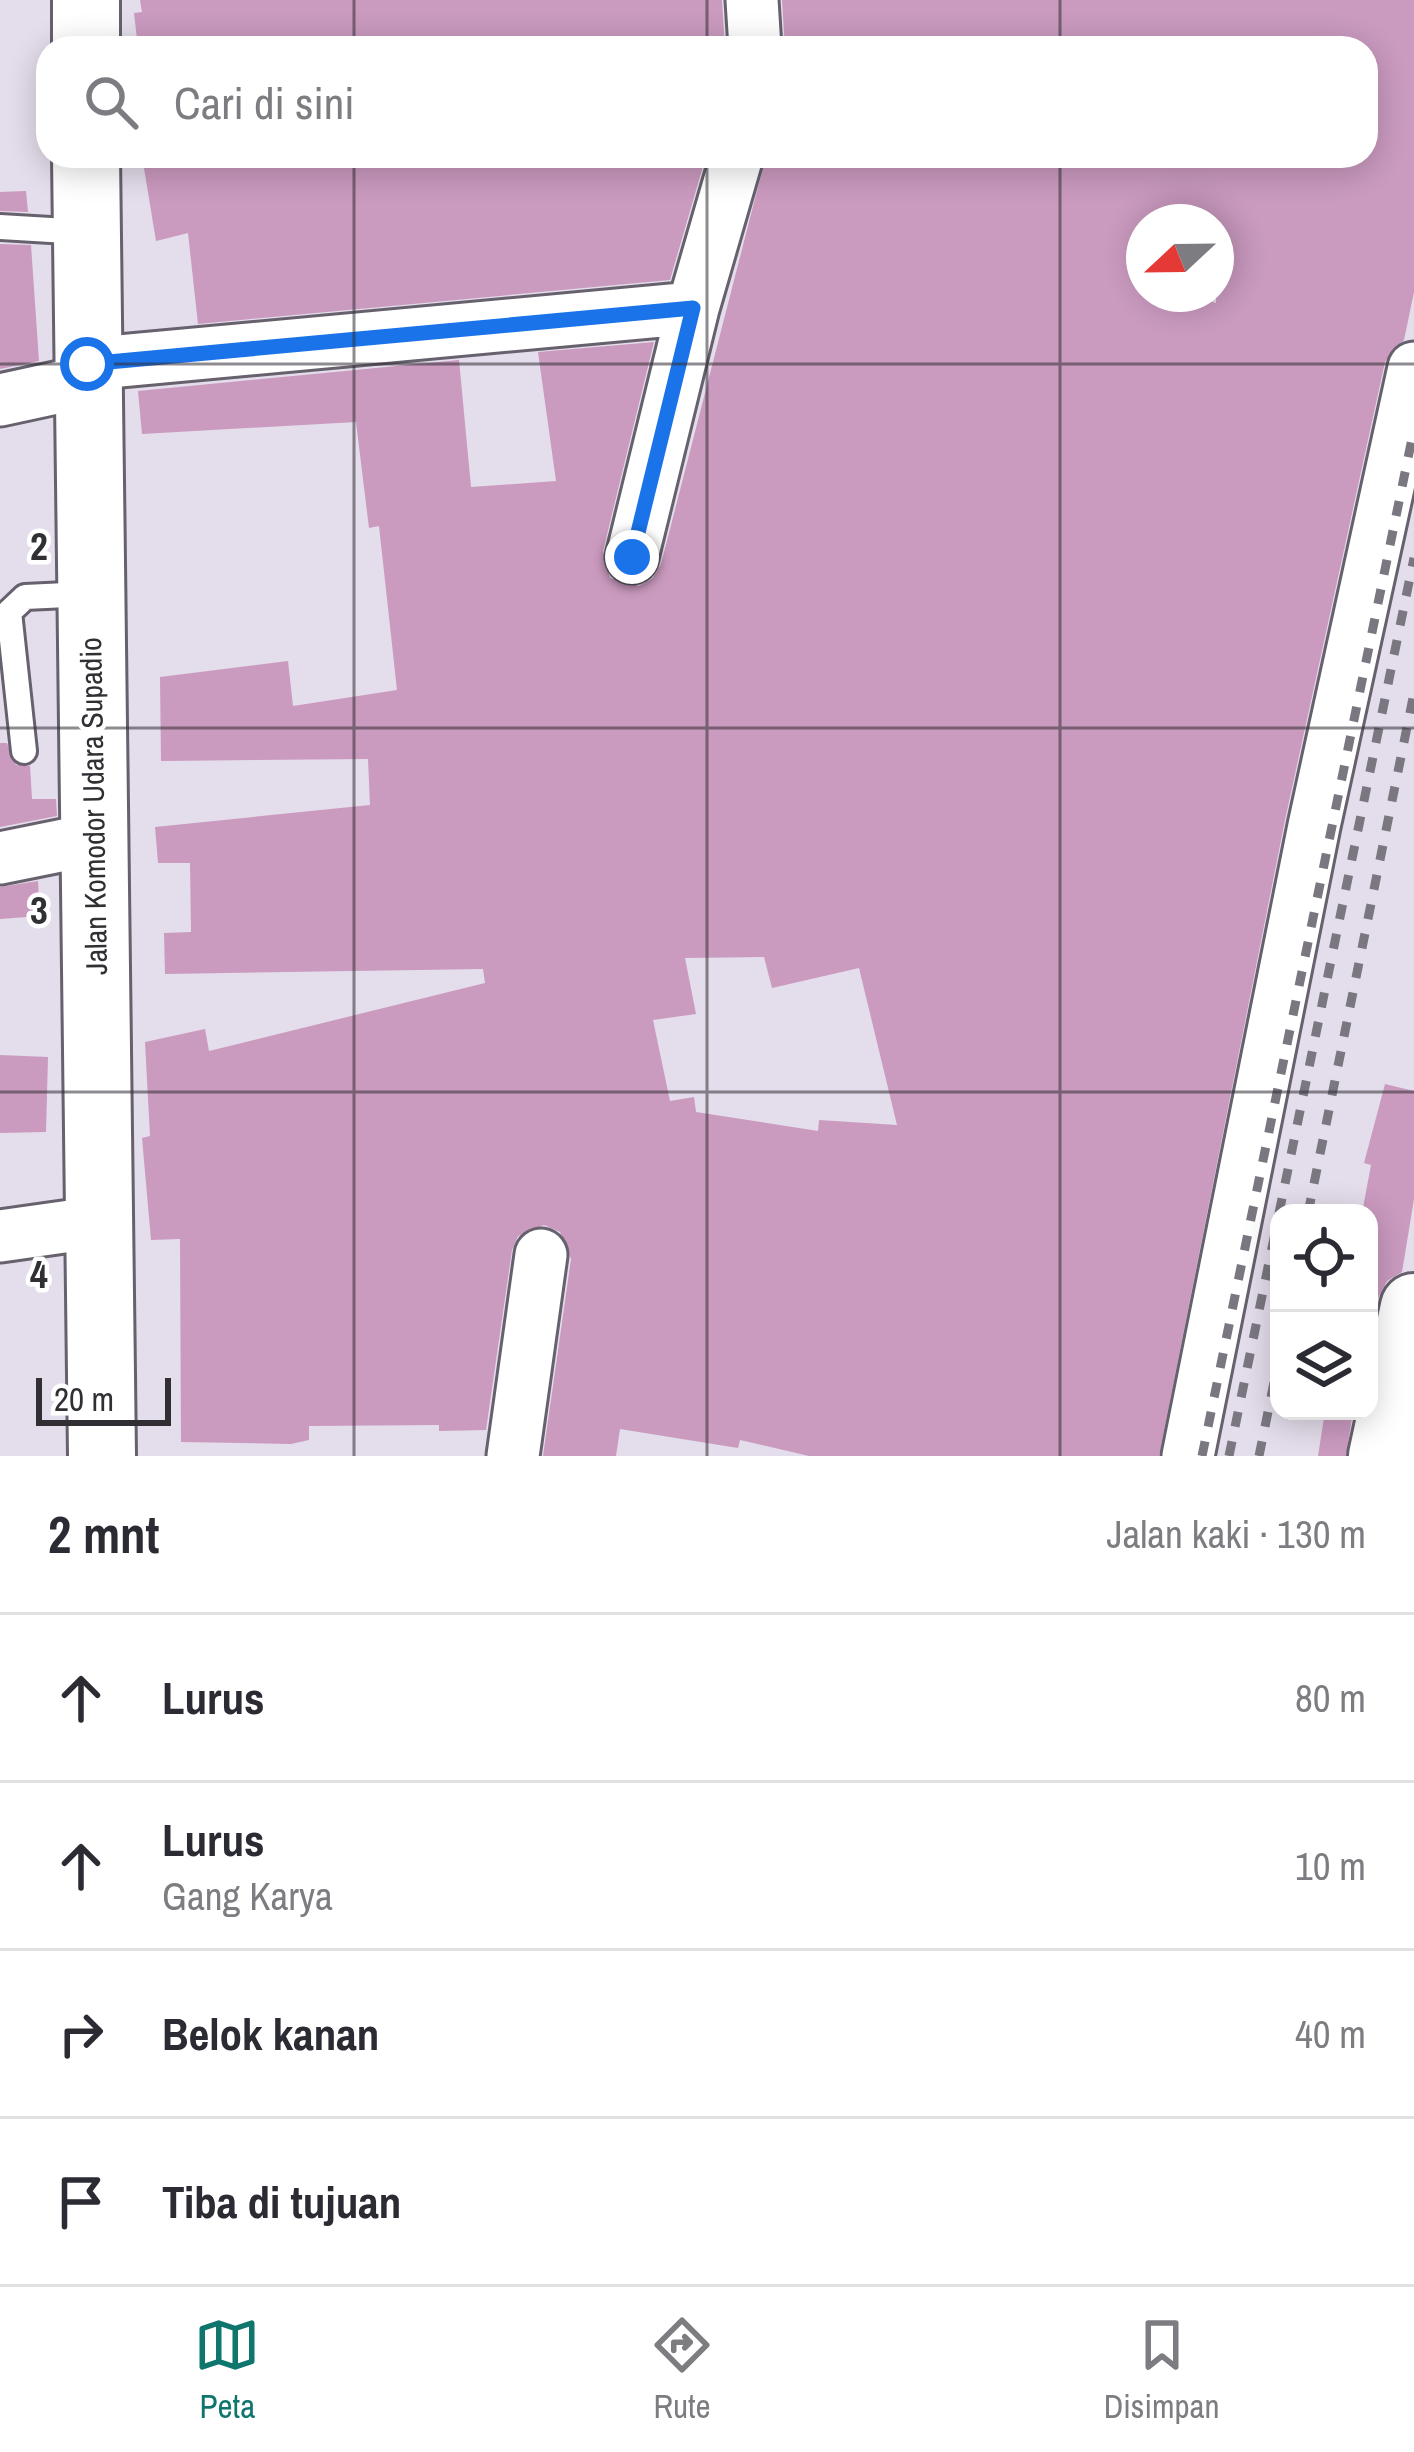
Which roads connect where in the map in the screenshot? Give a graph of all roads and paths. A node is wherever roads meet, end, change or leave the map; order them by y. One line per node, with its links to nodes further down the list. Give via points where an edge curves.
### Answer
1 (86, 0): 3 (street)
2 (752, 0): 4 (street)
3 (86, 36)
4 (754, 36)
5 (86, 168): 8 (street, Jalan Komodor Udara Supadio)
6 (733, 168): 9 (street)
7 (0, 227): 8 (lane)
8 (86, 232): 11 (street, Jalan Komodor Udara Supadio)
9 (693, 308): 11 (street); 13 (street)
10 (1414, 368): 25 (street)
11 (88, 373): 12 (street); 14 (street, Jalan Komodor Udara Supadio)
12 (0, 400)
13 (632, 557)
14 (90, 594): 15 (lane, via 25,596 9,612); 16 (street, Jalan Komodor Udara Supadio)
15 (24, 752)
16 (94, 839): 17 (street); 18 (street, Jalan Komodor Udara Supadio)
17 (0, 858)
18 (99, 1222): 19 (street); 23 (street, Jalan Komodor Udara Supadio)
19 (0, 1236)
20 (541, 1255): 24 (street)
21 (1414, 1306): 22 (street)
22 (1396, 1421)
23 (102, 1456)
24 (514, 1456)
25 (1188, 1456)

